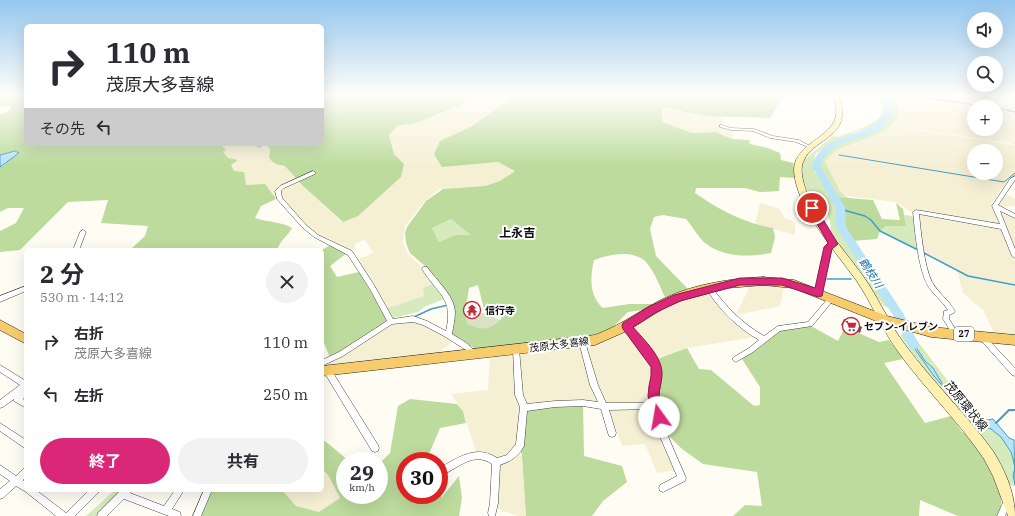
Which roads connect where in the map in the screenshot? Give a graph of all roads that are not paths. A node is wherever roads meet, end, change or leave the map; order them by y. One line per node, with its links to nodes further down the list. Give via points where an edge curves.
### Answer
1 (839, 119): 3 (main road, 茂原環状線, via 836,127)
2 (722, 126): 3 (street, via 797,140)
3 (810, 147): 10 (main road, 茂原環状線, via 800,156 797,168 800,184)
4 (313, 172): 20 (street, via 282,187 278,191 279,198 316,236 350,253)
5 (1015, 178): 6 (street)
6 (994, 206): 7 (street); 8 (street)
7 (1015, 216)
8 (1003, 227): 12 (street); 23 (street, via 916,212 924,267 929,283 944,298 952,311 945,316)
9 (83, 232): 11 (street)
10 (833, 244): 16 (street, via 828,247); 19 (main road, 茂原環状線)
11 (77, 248)
12 (1015, 256)
13 (425, 269): 24 (street, via 451,304 451,325)
14 (709, 288): 16 (main road, 茂原大多喜線 / 27, via 740,282 773,280); 22 (main road, 茂原大多喜線 / 27, via 667,302); 27 (street, via 714,297 753,333)
15 (24, 289): 18 (street)
16 (818, 293): 17 (main road, 茂原大多喜線 / 27)
17 (832, 298): 19 (main road, 茂原大多喜線 / 27); 27 (street, via 810,324 778,329)
18 (0, 299)
19 (889, 321): 23 (main road, 茂原大多喜線 / 27, via 931,332); 61 (main road, 茂原環状線, via 901,348 972,432 994,463)
20 (391, 322): 24 (street, via 418,320); 34 (street)
21 (0, 325): 26 (main road)
22 (627, 326): 29 (main road, 茂原大多喜線 / 27, via 595,340); 42 (street, via 656,367)
23 (955, 333): 25 (main road, 茂原大多喜線 / 27)
24 (448, 335): 31 (street)
25 (981, 336): 28 (main road, 茂原大多喜線 / 27); 35 (street)
26 (24, 338)
27 (765, 340): 32 (street)
28 (1015, 340)
29 (582, 342): 30 (main road, 茂原大多喜線 / 27); 41 (street, via 594,385)
30 (516, 349): 31 (main road, 茂原大多喜線 / 27); 43 (street, via 519,395)
31 (473, 354): 34 (main road, 茂原大多喜線 / 27)
32 (736, 359)
33 (0, 368): 36 (street)
34 (324, 368): 47 (street)
35 (1015, 373)
36 (24, 385)
37 (24, 387): 40 (street)
38 (24, 389): 39 (street, via 16,399)
39 (24, 404)
40 (0, 405)
41 (603, 406): 42 (street); 43 (street, via 583,403); 45 (street)
42 (655, 406): 54 (street, via 665,439 682,478)
43 (524, 407): 48 (street, via 520,446 508,458)
44 (0, 427): 46 (street)
45 (612, 433)
46 (24, 444)
47 (375, 448)
48 (496, 462): 50 (street, via 490,457 477,454); 63 (street)
49 (0, 468): 52 (street)
50 (448, 468)
51 (24, 474): 52 (street)
52 (16, 480): 53 (street); 60 (street)
53 (24, 486)
54 (663, 488)
55 (32, 492): 65 (street)
56 (91, 492): 66 (street)
57 (125, 492): 62 (street); 67 (street)
58 (179, 492): 62 (street)
59 (207, 492): 68 (street)
60 (0, 495)
61 (1008, 500): 69 (street); 70 (main road, 茂原環状線)
62 (166, 510): 64 (street)
63 (492, 513)
64 (177, 514)
65 (63, 516)
66 (69, 516)
67 (101, 516)
68 (197, 516)
69 (1001, 516)
70 (1014, 516)

